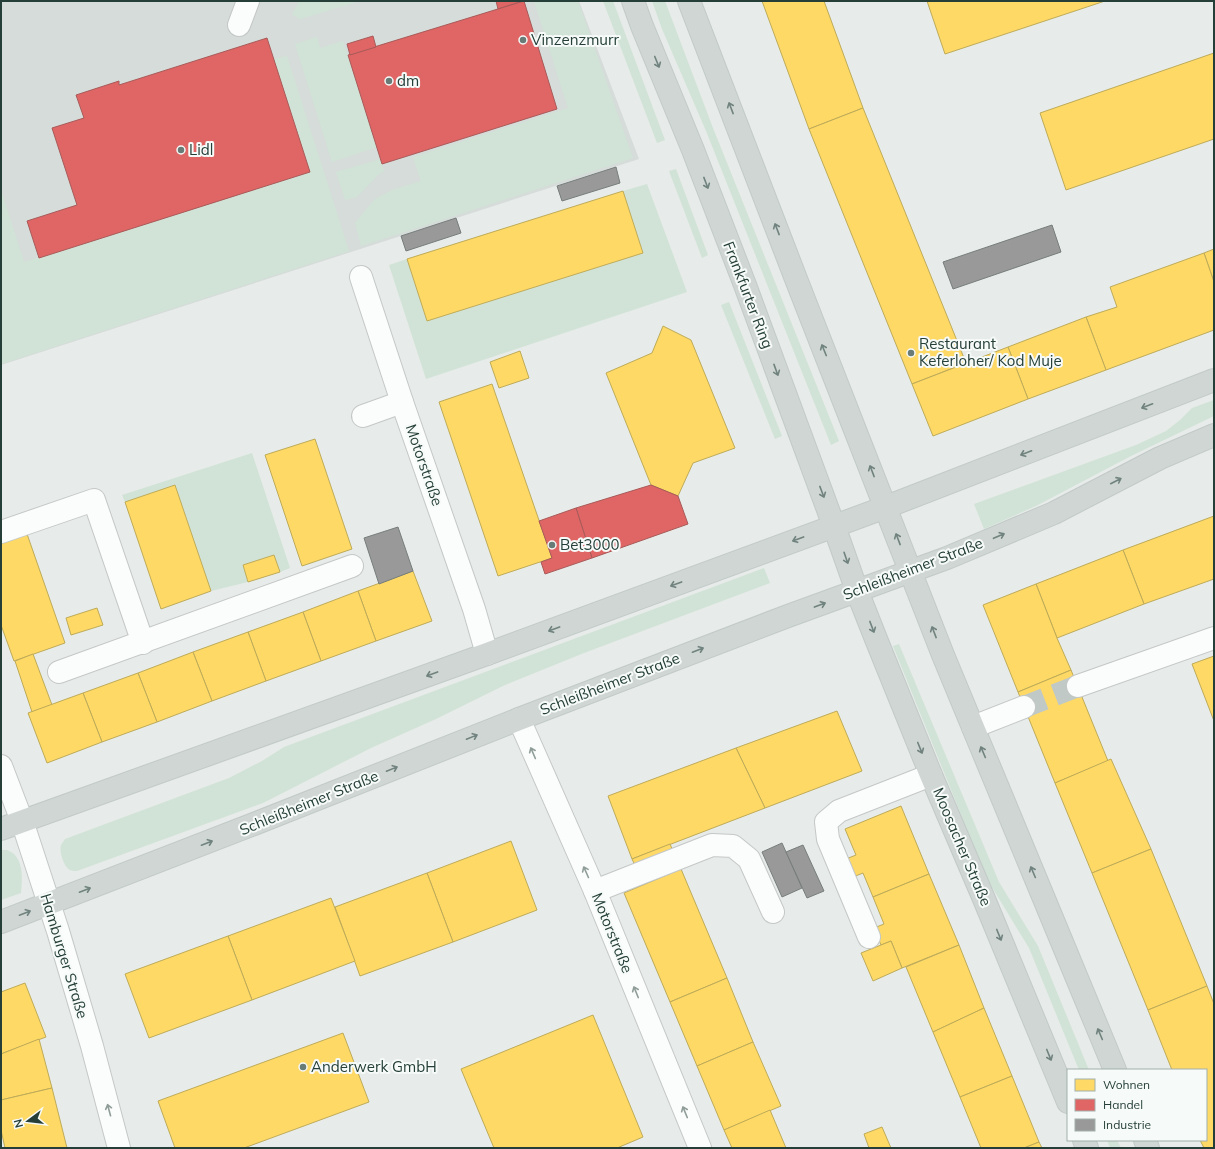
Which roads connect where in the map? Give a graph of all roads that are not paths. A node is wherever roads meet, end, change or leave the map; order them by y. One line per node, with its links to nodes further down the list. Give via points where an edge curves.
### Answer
1 (248, 1): 4 (street)
2 (633, 1): 11 (main road, Frankfurter Ring, one-way to 11, via 737,264)
3 (689, 1): 10 (main road, one-way to 3)
4 (239, 24)
5 (361, 277): 7 (street, Motorstraße)
6 (1214, 380): 10 (main road, one-way to 10)
7 (402, 402): 8 (street); 18 (street, Motorstraße)
8 (363, 416)
9 (1214, 435): 14 (main road, Schleißheimer Straße, one-way to 9, via 1054,513 1160,458)
10 (886, 508): 11 (main road); 14 (main road, one-way to 10)
11 (834, 526): 15 (main road, Frankfurter Ring, one-way to 15); 18 (main road, one-way to 18)
12 (1, 532): 17 (street, via 94,500)
13 (352, 566): 17 (street)
14 (910, 571): 15 (main road, Schleißheimer Straße); 23 (main road, one-way to 14)
15 (857, 591): 22 (main road, Schleißheimer Straße, one-way to 15); 25 (main road, Moosacher Straße, one-way to 25)
16 (1214, 638): 20 (street)
17 (143, 643): 19 (street)
18 (487, 654): 26 (main road, one-way to 26)
19 (59, 672)
20 (1078, 686)
21 (1024, 707): 23 (street)
22 (519, 719): 28 (street, Motorstraße, one-way to 22); 29 (main road, Schleißheimer Straße, one-way to 22)
23 (973, 727): 33 (main road, one-way to 23)
24 (1, 766): 26 (street, Hamburger Straße)
25 (931, 775): 32 (street, via 839,811 826,822 828,839); 34 (main road, Moosacher Straße, one-way to 34)
26 (22, 821): 27 (main road); 29 (street, Hamburger Straße)
27 (1, 829)
28 (595, 891): 30 (street, via 712,845 733,846 749,859); 36 (street, Motorstraße, one-way to 28)
29 (49, 904): 31 (main road, Schleißheimer Straße, one-way to 29); 35 (street, Hamburger Straße, one-way to 29, via 92,1046)
30 (773, 912)
31 (1, 922)
32 (869, 937)
33 (1115, 1069)
34 (1067, 1100)
35 (119, 1148)
36 (700, 1148)

